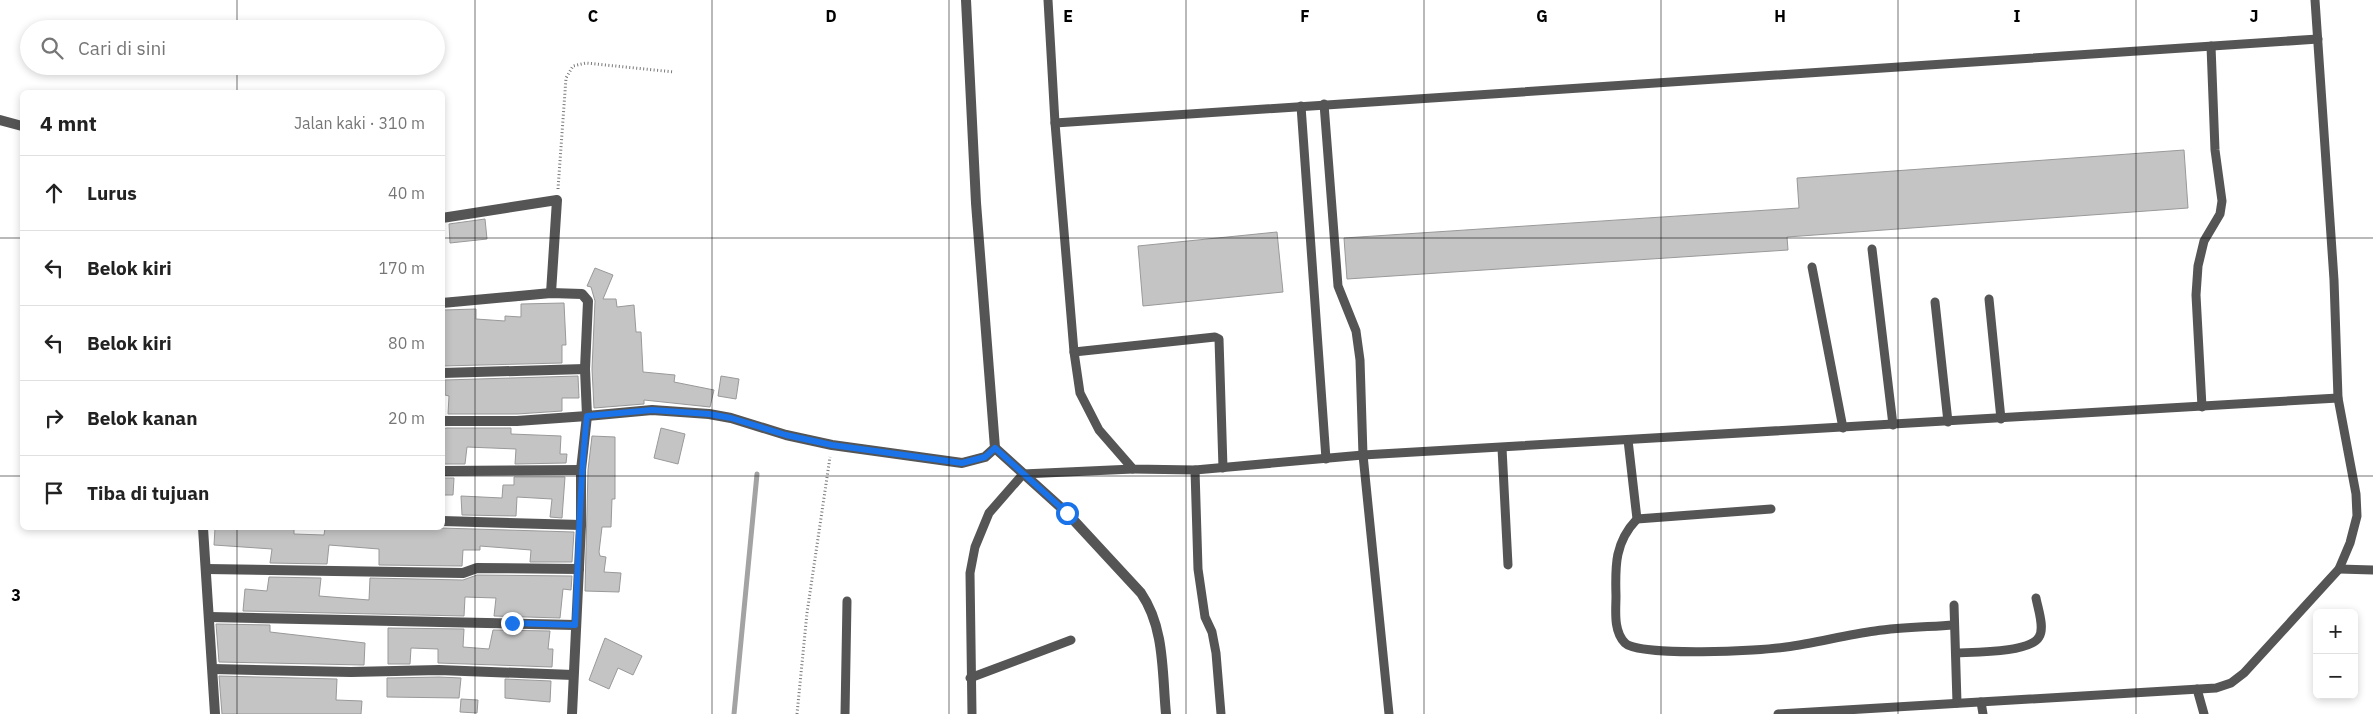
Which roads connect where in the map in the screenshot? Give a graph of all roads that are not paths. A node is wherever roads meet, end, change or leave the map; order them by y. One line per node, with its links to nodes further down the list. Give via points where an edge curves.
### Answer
1 (966, 0): 30 (street, via 976,203)
2 (1048, 0): 9 (lane)
3 (2315, 0): 4 (lane)
4 (2318, 39): 5 (lane); 21 (lane, via 2334,280)
5 (2211, 46): 6 (lane); 22 (lane, via 2215,150 2222,202 2220,214 2204,241 2198,266 2196,295)
6 (1324, 104): 7 (lane); 32 (lane, via 1338,286 1356,331 1360,360)
7 (1301, 106): 9 (lane); 33 (lane)
8 (0, 120): 10 (street)
9 (1055, 124): 18 (lane)
10 (20, 125)
11 (445, 218): 14 (street, via 557,200)
12 (1872, 249): 27 (lane)
13 (1812, 267): 28 (lane)
14 (551, 293): 17 (street); 19 (street, via 582,294 588,301)
15 (1989, 299): 24 (lane)
16 (1935, 302): 26 (lane)
17 (445, 303)
18 (1074, 352): 34 (lane, via 1219,339); 35 (lane, via 1080,393 1086,408 1099,430)
19 (585, 369): 20 (street); 23 (street)
20 (445, 373)
21 (2338, 398): 22 (lane); 47 (lane, via 2356,494 2356,516 2350,543)
22 (2202, 407): 24 (lane)
23 (587, 416): 25 (street, via 517,421); 30 (street, via 652,410 709,414 832,445 962,463 985,457); 36 (street)
24 (2001, 419): 26 (lane)
25 (445, 421)
26 (1948, 422): 27 (lane)
27 (1893, 425): 28 (lane)
28 (1843, 428): 29 (lane)
29 (1628, 440): 31 (lane); 41 (lane)
30 (995, 448): 39 (street)
31 (1502, 448): 32 (lane); 45 (lane)
32 (1363, 455): 33 (lane); 70 (lane)
33 (1326, 459): 34 (lane)
34 (1223, 468): 37 (lane)
35 (1133, 469): 37 (lane); 39 (lane)
36 (581, 470): 38 (street); 43 (street)
37 (1195, 470): 69 (lane, via 1198,569 1216,653)
38 (445, 471)
39 (1023, 474): 60 (lane, via 989,513 975,547 970,573); 68 (street, via 1067,513 1141,592 1151,607 1160,638)
40 (1771, 509): 41 (lane)
41 (1637, 519): 55 (lane, via 1625,532 1618,548 1615,581 1617,627 1625,643 1637,649 1723,651 1784,648 1875,631)
42 (445, 521): 43 (street)
43 (581, 525): 46 (street)
44 (203, 530): 48 (street)
45 (1508, 565)
46 (579, 569): 48 (street, via 477,568 463,573); 54 (street)
47 (2339, 569): 49 (lane); 61 (lane, via 2244,673 2231,683)
48 (207, 570): 53 (street)
49 (2373, 570)
50 (2036, 598): 57 (lane, via 2041,629 2039,638 2029,646)
51 (847, 601): 66 (lane)
52 (1954, 605): 55 (lane)
53 (210, 617): 54 (street); 58 (street)
54 (575, 625): 59 (street)
55 (1954, 625): 57 (lane)
56 (1071, 640): 60 (lane)
57 (1956, 653): 63 (lane)
58 (213, 669): 59 (street, via 439,670); 64 (street)
59 (573, 675): 65 (street)
60 (970, 678): 67 (lane)
61 (2197, 689): 62 (lane); 73 (lane)
62 (1981, 702): 63 (lane); 72 (lane)
63 (1957, 703): 71 (lane)
64 (215, 714)
65 (572, 714)
66 (845, 714)
67 (972, 714)
68 (1166, 714)
69 (1221, 714)
70 (1389, 714)
71 (1778, 714)
72 (1983, 714)
73 (2204, 714)

